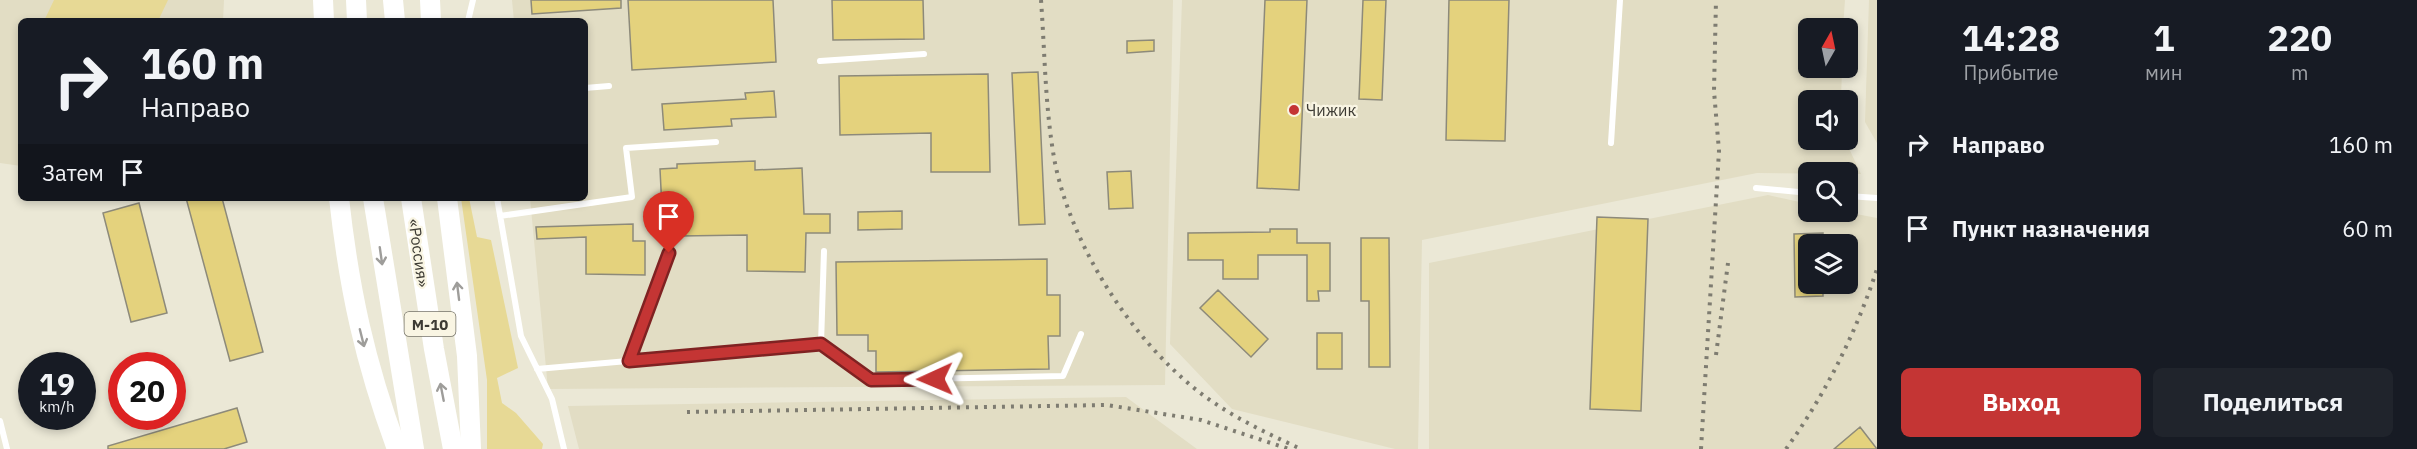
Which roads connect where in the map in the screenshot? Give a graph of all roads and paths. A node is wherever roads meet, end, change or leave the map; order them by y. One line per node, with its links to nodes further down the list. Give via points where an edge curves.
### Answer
1 (323, 0): 7 (main road)
2 (356, 0): 8 (main road)
3 (393, 0): 9 (main road)
4 (430, 0): 10 (main road)
5 (473, 0): 11 (lane)
6 (1620, 0): 17 (lane)
7 (324, 18)
8 (357, 18)
9 (394, 18)
10 (431, 18)
11 (469, 18)
12 (924, 54): 13 (lane)
13 (820, 61)
14 (609, 86): 15 (lane)
15 (588, 88)
16 (716, 142): 27 (lane, via 626,148 632,197)
17 (1611, 143)
18 (1756, 188): 19 (lane)
19 (1798, 192)
20 (1858, 197): 21 (lane)
21 (1877, 198)
22 (339, 201): 36 (main road, one-way to 36, via 353,303 370,372)
23 (373, 201): 37 (main road, М-10, one-way to 37)
24 (411, 201): 38 (main road, «Россия» / М-10, one-way to 24)
25 (447, 201): 39 (main road, one-way to 25, via 467,356)
26 (498, 201): 27 (lane)
27 (500, 216): 33 (lane, via 521,336)
28 (824, 251): 31 (lane)
29 (669, 253): 32 (lane)
30 (1081, 334): 31 (lane, via 1063,376 871,380)
31 (821, 344): 32 (lane)
32 (629, 361): 33 (lane)
33 (537, 369): 40 (lane, via 552,399)
34 (0, 421): 35 (lane)
35 (7, 449)
36 (397, 449)
37 (414, 449)
38 (453, 449)
39 (471, 449)
40 (564, 449)

